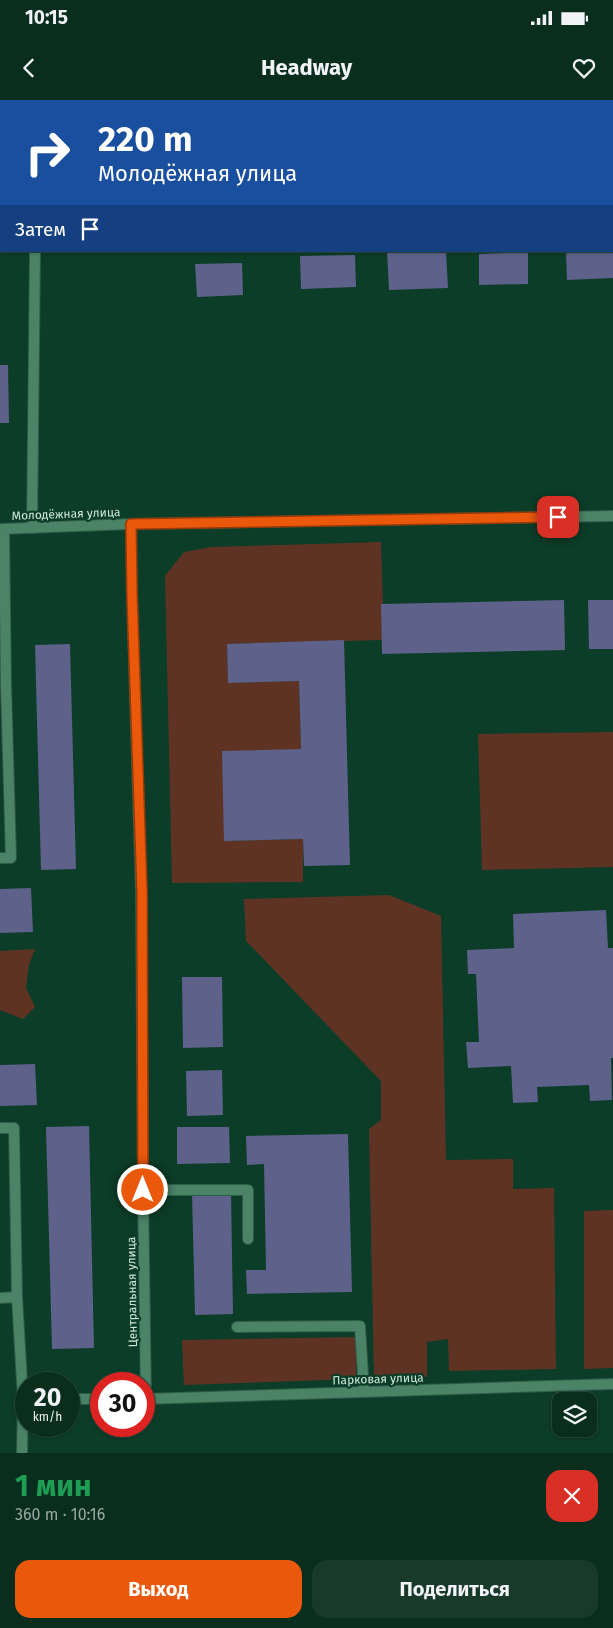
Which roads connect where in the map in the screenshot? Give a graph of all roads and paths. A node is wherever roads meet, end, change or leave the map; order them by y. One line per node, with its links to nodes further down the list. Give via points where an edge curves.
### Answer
1 (35, 252): 4 (street)
2 (613, 516): 3 (street, Молодёжная улица)
3 (131, 524): 4 (street, Молодёжная улица); 9 (street, Центральная улица, via 142,891)
4 (32, 528): 5 (street, Молодёжная улица)
5 (2, 529): 6 (street)
6 (3, 686): 7 (street, via 11,858)
7 (0, 858)
8 (0, 1128): 11 (street, via 14,1128)
9 (143, 1190): 10 (street, via 248,1190); 15 (street, Центральная улица)
10 (248, 1239)
11 (17, 1297): 12 (street); 14 (street)
12 (0, 1298)
13 (237, 1327): 17 (street, via 360,1326)
14 (23, 1372)
15 (145, 1372)
16 (613, 1384): 17 (street, Парковая улица)
17 (364, 1392): 18 (street, Парковая улица)
18 (155, 1399)
19 (23, 1437): 20 (street)
20 (22, 1453)

